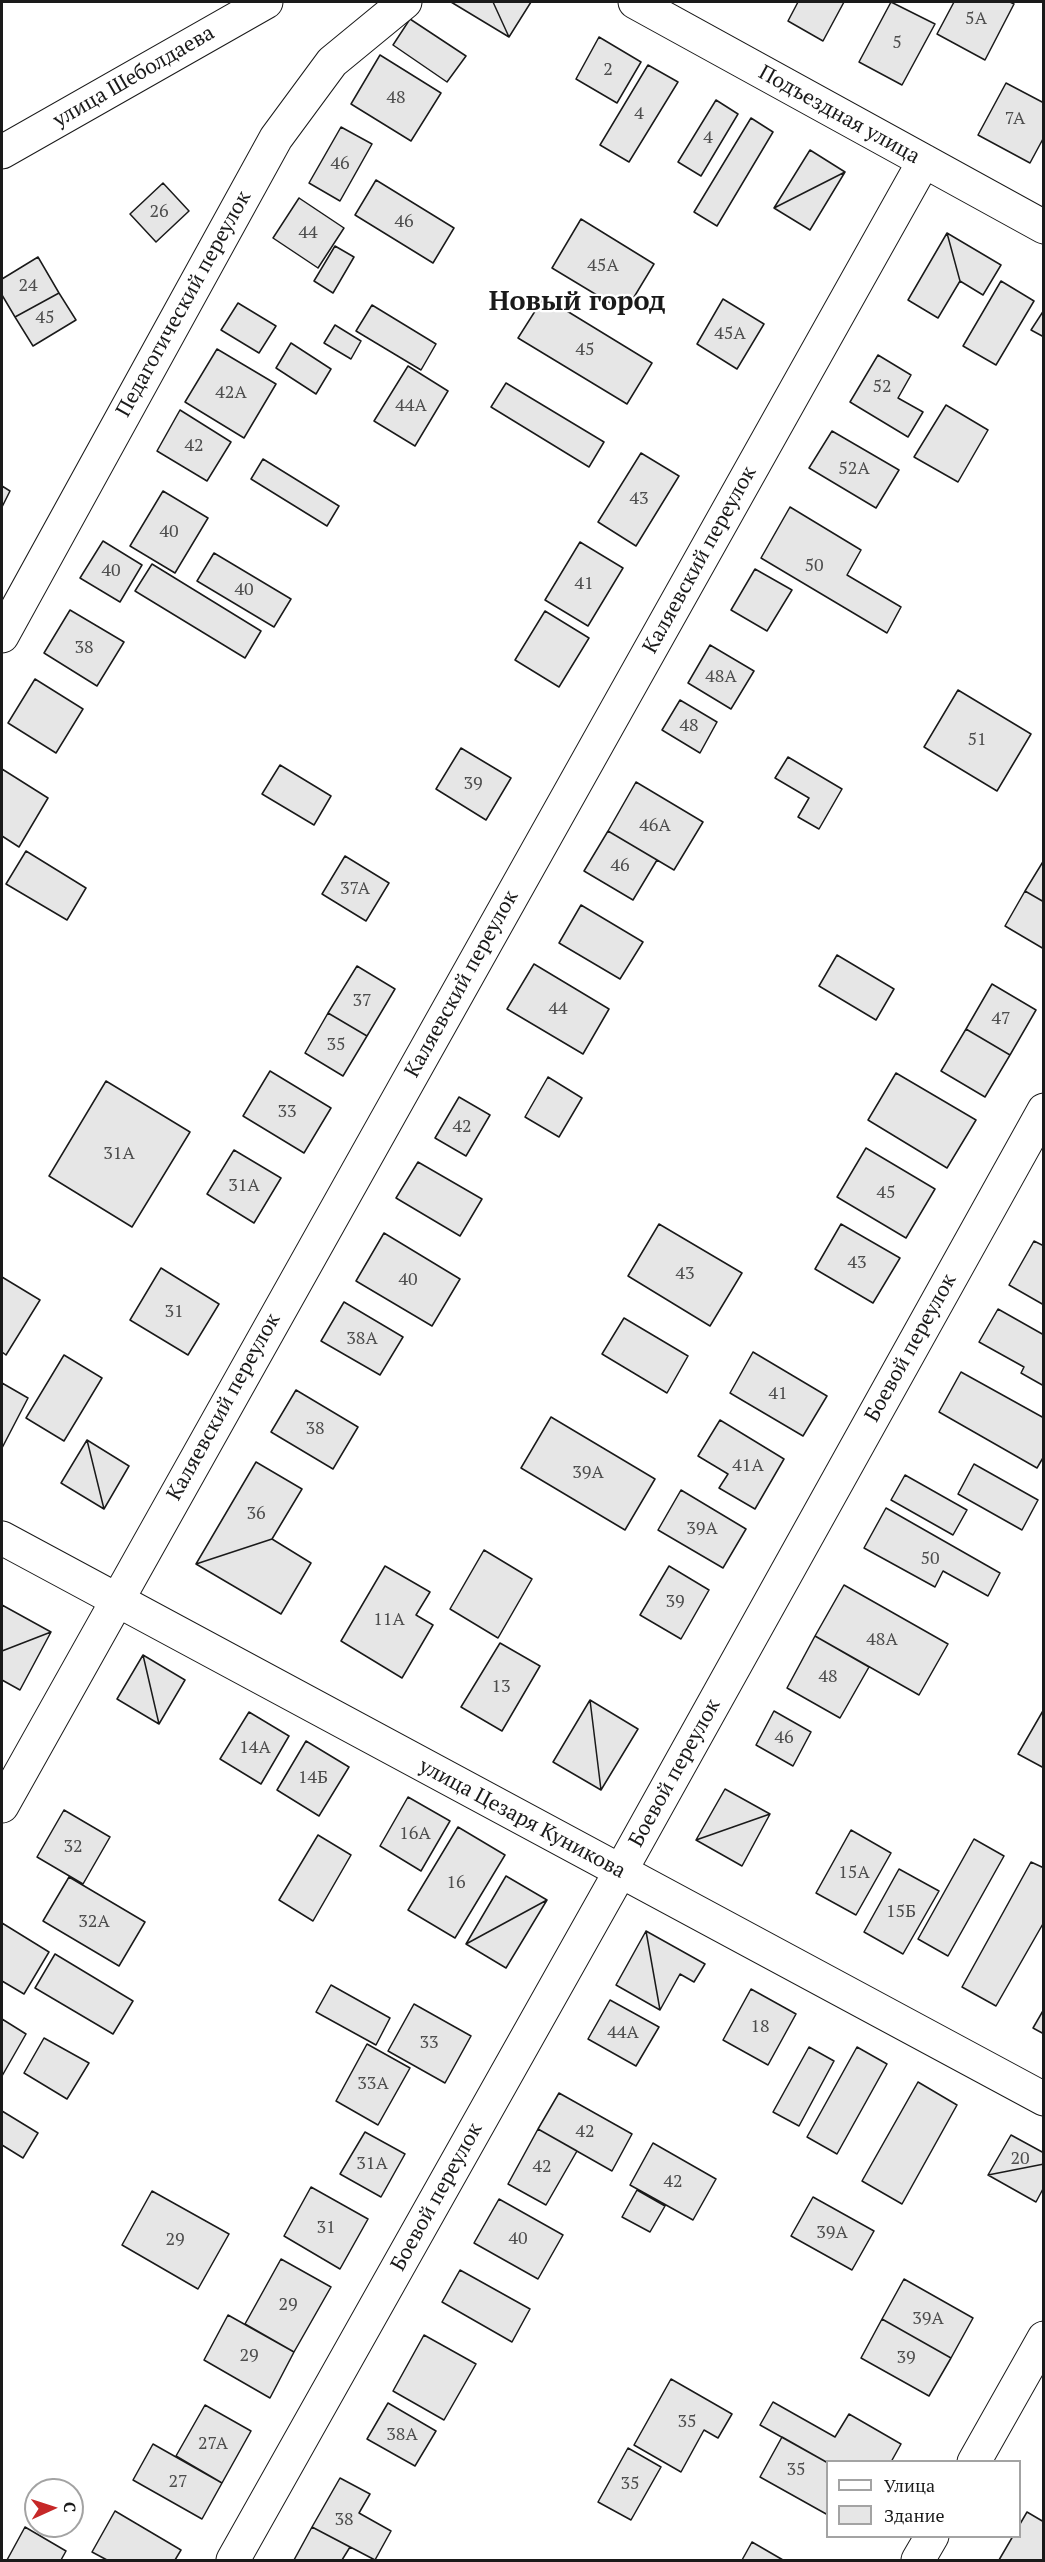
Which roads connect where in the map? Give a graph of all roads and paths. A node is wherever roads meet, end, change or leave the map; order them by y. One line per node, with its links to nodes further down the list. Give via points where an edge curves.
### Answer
1 (266, 2): 4 (street, улица Шеболдаева)
2 (405, 2): 7 (street, Педагогический переулок, via 332,62 276,138)
3 (635, 2): 5 (street, Подъездная улица)
4 (2, 152)
5 (924, 161): 6 (street, Подъездная улица); 10 (street, Каляевский переулок)
6 (1044, 227)
7 (2, 636)
8 (1044, 1110): 12 (street, Боевой переулок)
9 (2, 1538): 10 (street, улица Цезаря Куникова)
10 (115, 1601): 11 (street, Каляевский переулок); 12 (street, улица Цезаря Куникова)
11 (2, 1806)
12 (620, 1872): 13 (street, улица Цезаря Куникова); 17 (street, Боевой переулок)
13 (1044, 2099)
14 (1044, 2338): 15 (street)
15 (975, 2460)
16 (931, 2538): 18 (street)
17 (233, 2560)
18 (918, 2560)

